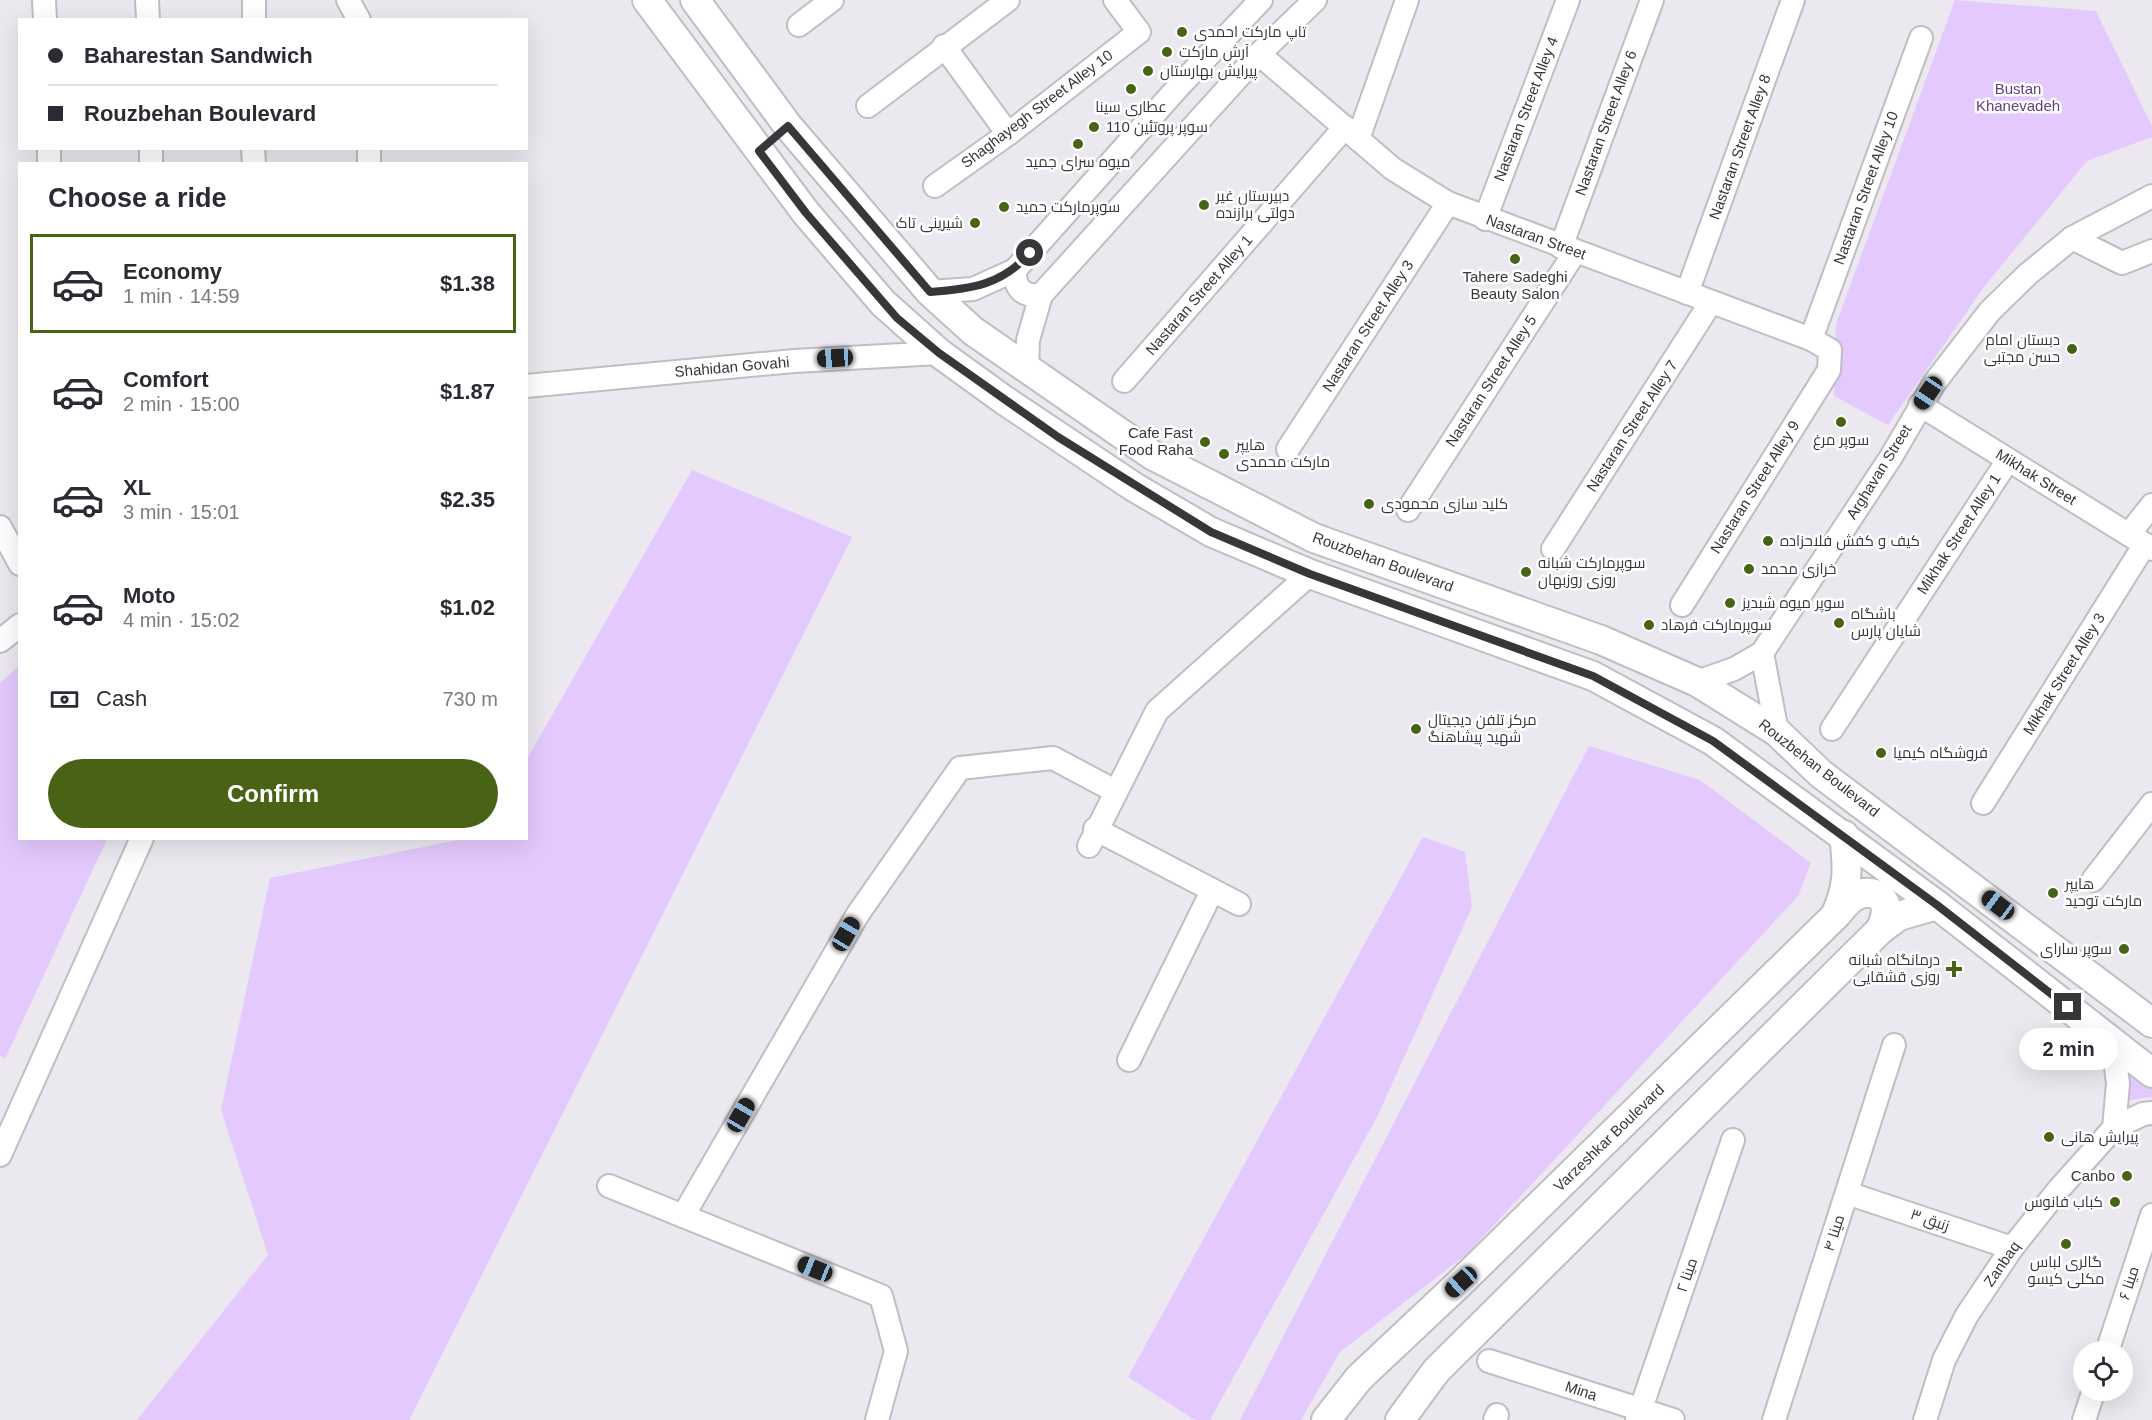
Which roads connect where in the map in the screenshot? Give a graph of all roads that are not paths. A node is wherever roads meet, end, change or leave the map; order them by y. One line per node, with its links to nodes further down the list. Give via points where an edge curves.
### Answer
1 (44, 0): 16 (street)
2 (147, 0): 17 (street)
3 (254, 0): 18 (street)
4 (348, 0): 19 (street)
5 (647, 0): 28 (main road)
6 (695, 0): 25 (main road, Rouzbehan Boulevard)
7 (832, 0): 20 (street)
8 (1008, 0): 22 (street)
9 (1115, 0): 27 (street, Shaghayegh Street Alley 10, via 1139,32)
10 (1261, 0): 36 (street)
11 (1315, 0): 23 (street)
12 (1407, 0): 26 (street)
13 (1568, 0): 32 (street, Nastaran Street Alley 4)
14 (1652, 0): 34 (street, Nastaran Street Alley 6)
15 (1793, 0): 38 (street, Nastaran Street Alley 8)
16 (45, 18)
17 (148, 18)
18 (254, 18)
19 (358, 18)
20 (800, 25)
21 (1922, 38): 41 (street, Nastaran Street Alley 10)
22 (944, 46): 24 (street); 27 (street)
23 (1259, 54): 26 (street, Nastaran Street); 39 (street)
24 (868, 106)
25 (788, 126): 28 (main road); 37 (main road, Rouzbehan Boulevard)
26 (1351, 133): 31 (street, Nastaran Street, via 1393,169); 45 (street, Nastaran Street Alley 1)
27 (1008, 134): 29 (street, Shaghayegh Street Alley 10)
28 (759, 151): 42 (main road, via 883,303)
29 (935, 186)
30 (2152, 196): 33 (street, Arghavan Street)
31 (1448, 203): 32 (street, Nastaran Street); 48 (street, Nastaran Street Alley 3)
32 (1485, 219): 34 (street, Nastaran Street)
33 (2072, 238): 35 (street, via 2122,263); 47 (street, Arghavan Street, via 1990,311)
34 (1568, 249): 38 (street, Nastaran Street); 51 (street, Nastaran Street Alley 5)
35 (2152, 251)
36 (1015, 270): 37 (street, via 973,289); 39 (street, via 1020,291 1030,296)
37 (930, 292): 43 (main road, Rouzbehan Boulevard, via 973,331)
38 (1687, 293): 40 (street, Nastaran Street)
39 (1041, 295): 43 (street, via 1028,340)
40 (1711, 302): 41 (street, Nastaran Street); 54 (street, Nastaran Street Alley 7)
41 (1811, 339): 44 (street, Nastaran Street, via 1830,350)
42 (939, 353): 46 (street, Shahidan Govahi, via 794,361); 56 (main road, via 1038,424 1211,532)
43 (1027, 369): 61 (main road, Rouzbehan Boulevard, via 1152,455 1314,538 1601,640)
44 (1829, 370): 57 (street, Nastaran Street Alley 9)
45 (1124, 381)
46 (528, 386)
47 (1920, 405): 49 (street, Mikhak Street); 60 (street, Arghavan Street, via 1891,457)
48 (1288, 449)
49 (2008, 460): 53 (street, Mikhak Street); 62 (street, Mikhak Street Alley 1)
50 (2152, 505): 53 (street, Mikhak Street Alley 3)
51 (1408, 510)
52 (0, 527): 55 (street)
53 (2142, 542): 65 (street, Mikhak Street Alley 3)
54 (1553, 549)
55 (18, 560)
56 (1310, 574): 64 (street, via 1157,711); 67 (main road, via 1593,676 1713,741)
57 (1682, 605)
58 (18, 627): 59 (street)
59 (0, 641)
60 (1762, 653): 61 (street, via 1734,669); 63 (street)
61 (1697, 682): 63 (main road, Rouzbehan Boulevard)
62 (1832, 729)
63 (1777, 732): 75 (main road, Rouzbehan Boulevard, via 1821,774)
64 (1115, 791): 70 (street, via 1092,838); 87 (street, via 1053,758 960,768 858,914)
65 (1983, 803)
66 (2152, 804): 69 (street)
67 (1844, 835): 72 (main road); 73 (main road, Varzeshkar Boulevard, via 1846,893)
68 (141, 840): 83 (street)
69 (2093, 880)
70 (1212, 891): 71 (street); 78 (street)
71 (1239, 904)
72 (1937, 905): 74 (main road, via 1899,916); 76 (main road)
73 (1834, 916): 74 (main road, via 1860,892 1876,894 1886,903 1887,914); 94 (main road, Varzeshkar Boulevard, via 1359,1378)
74 (1881, 929): 95 (main road, via 1436,1371)
75 (2152, 1023)
76 (2113, 1042): 79 (main road); 81 (street, via 2118,1084)
77 (1894, 1045): 85 (street, مینا ۴)
78 (1130, 1060)
79 (2152, 1072)
80 (2152, 1113): 81 (street, Zanbaq)
81 (2114, 1128): 88 (street, Zanbaq)
82 (1733, 1140): 92 (street, مینا ۲)
83 (0, 1155)
84 (609, 1186): 87 (street)
85 (1847, 1192): 88 (street, زنبق ۳); 97 (street, مینا ۴)
86 (2152, 1215): 89 (street, مینا ۶)
87 (683, 1216): 93 (street, via 881,1296 896,1351)
88 (2012, 1248): 98 (street, Zanbaq, via 1967,1316 1944,1360)
89 (2111, 1341)
90 (1489, 1361): 92 (street, Mina)
91 (2090, 1401): 99 (street)
92 (1639, 1415): 96 (street, Mina)
93 (877, 1420)
94 (1326, 1420)
95 (1400, 1420)
96 (1673, 1420)
97 (1774, 1420)
98 (1925, 1420)
99 (2084, 1420)

